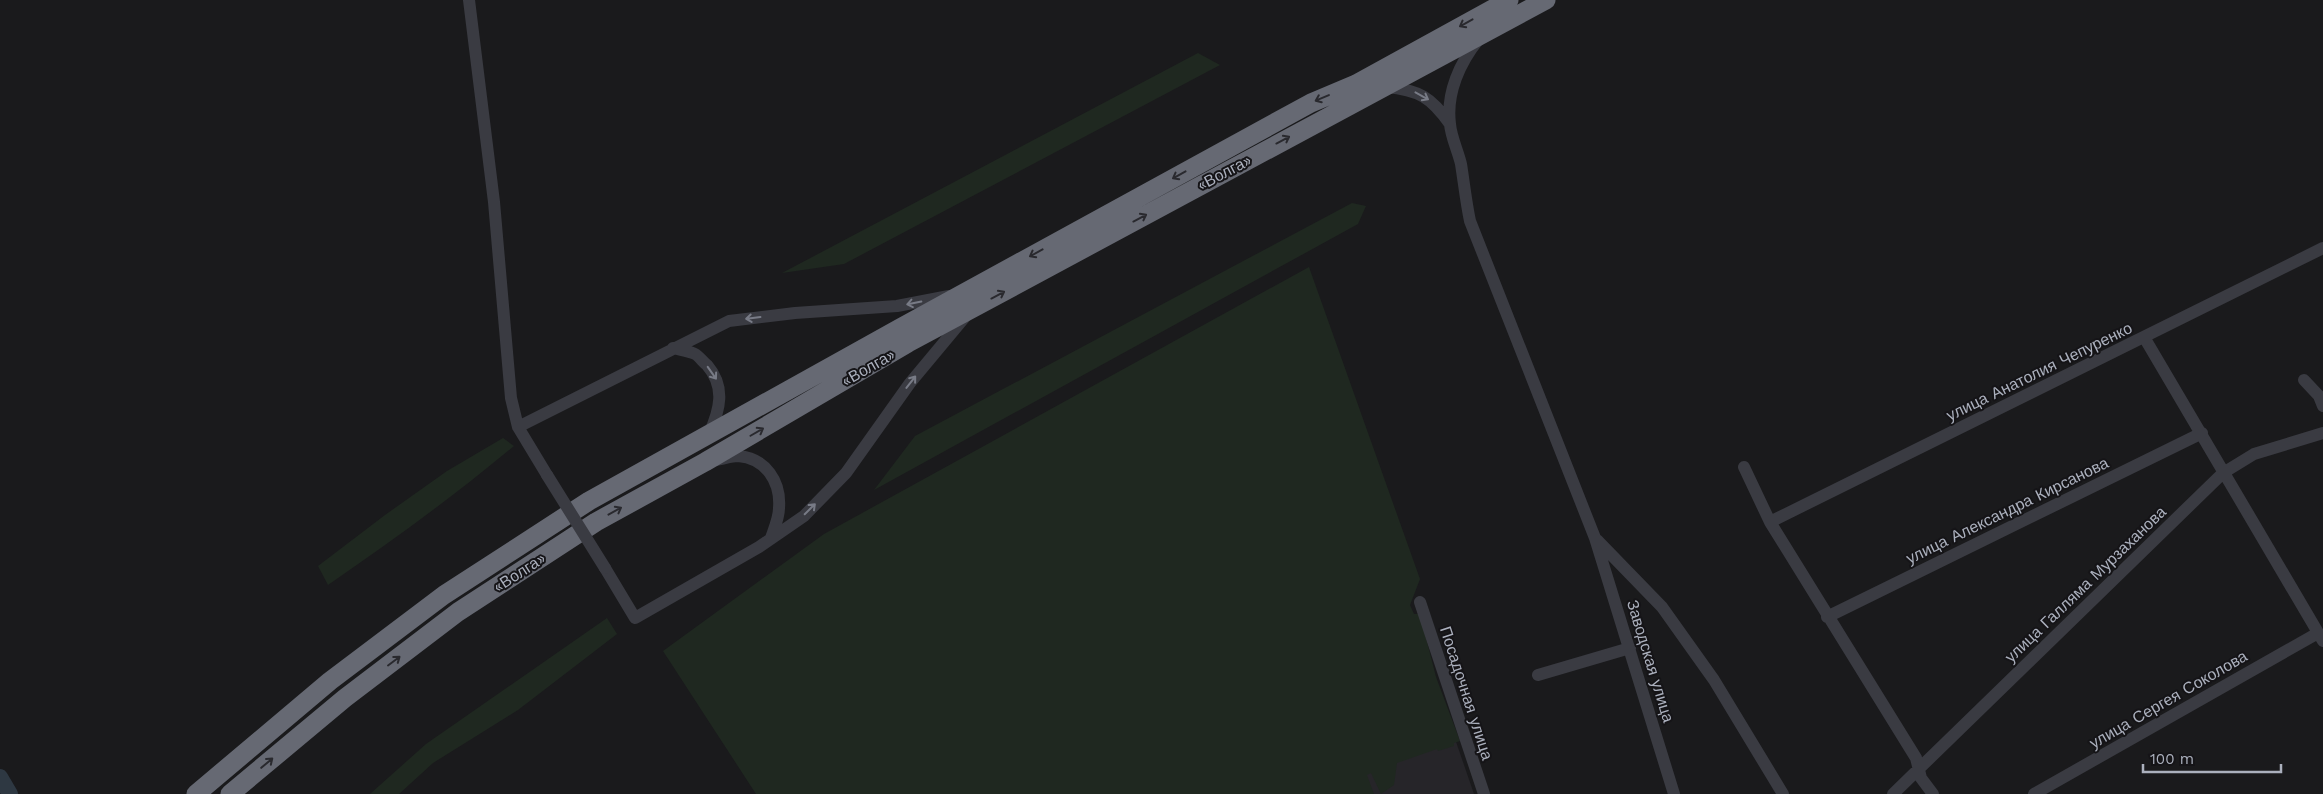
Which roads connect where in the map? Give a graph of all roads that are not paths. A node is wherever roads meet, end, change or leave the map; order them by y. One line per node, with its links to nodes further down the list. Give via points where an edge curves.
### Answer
1 (469, 0): 13 (street, via 494,202 511,398)
2 (1509, 0): 8 (highway, «Волга», one-way to 8, via 1356,84 1311,102)
3 (1546, 0): 4 (highway, «Волга»)
4 (1482, 35): 5 (highway, «Волга»); 6 (street, via 1467,55 1456,79)
5 (1384, 87): 6 (street, one-way to 6, via 1407,89 1424,96 1437,106); 8 (highway, «Волга», one-way to 5)
6 (1450, 124): 22 (street, Заводская улица, via 1470,221)
7 (2323, 248): 9 (street, улица Анатолия Чепуренко)
8 (966, 301): 10 (street, one-way to 10, via 794,313 729,321); 16 (highway, «Волга»); 17 (highway, «Волга», one-way to 8, via 900,348); 21 (street, one-way to 8, via 804,516 846,473)
9 (2144, 337): 14 (street); 20 (street, улица Анатолия Чепуренко)
10 (673, 348): 13 (street); 16 (street, one-way to 16, via 696,354 715,375 720,387 719,402)
11 (2304, 380): 12 (street, via 2319,396)
12 (2323, 406)
13 (518, 426): 21 (street, bridge, via 635,618)
14 (2202, 433): 19 (street); 24 (street, улица Александра Кирсанова)
15 (2323, 433): 19 (street, улица Галляма Мурзаханова, via 2254,454)
16 (709, 434): 29 (highway, «Волга», via 589,501 444,594 330,681)
17 (706, 462): 21 (street, via 737,456 752,459 770,471 778,487 779,509); 30 (highway, «Волга», one-way to 17, via 344,698 458,612 596,522)
18 (1744, 467): 20 (street)
19 (2223, 473): 25 (street); 28 (street, улица Галляма Мурзаханова)
20 (1770, 522): 24 (street)
21 (771, 538)
22 (1595, 538): 26 (street, Заводская улица); 33 (street, via 1662,607 1714,680)
23 (1420, 602): 31 (street, Посадочная улица)
24 (1827, 617): 28 (street, via 1916,758)
25 (2321, 637): 36 (street, улица Сергея Соколова)
26 (1630, 648): 27 (street); 32 (street, Заводская улица)
27 (1538, 675)
28 (1918, 768): 34 (street, улица Галляма Мурзаханова); 35 (street)
29 (196, 794)
30 (230, 794)
31 (1484, 794)
32 (1674, 794)
33 (1783, 794)
34 (1893, 794)
35 (1933, 794)
36 (2034, 794)

